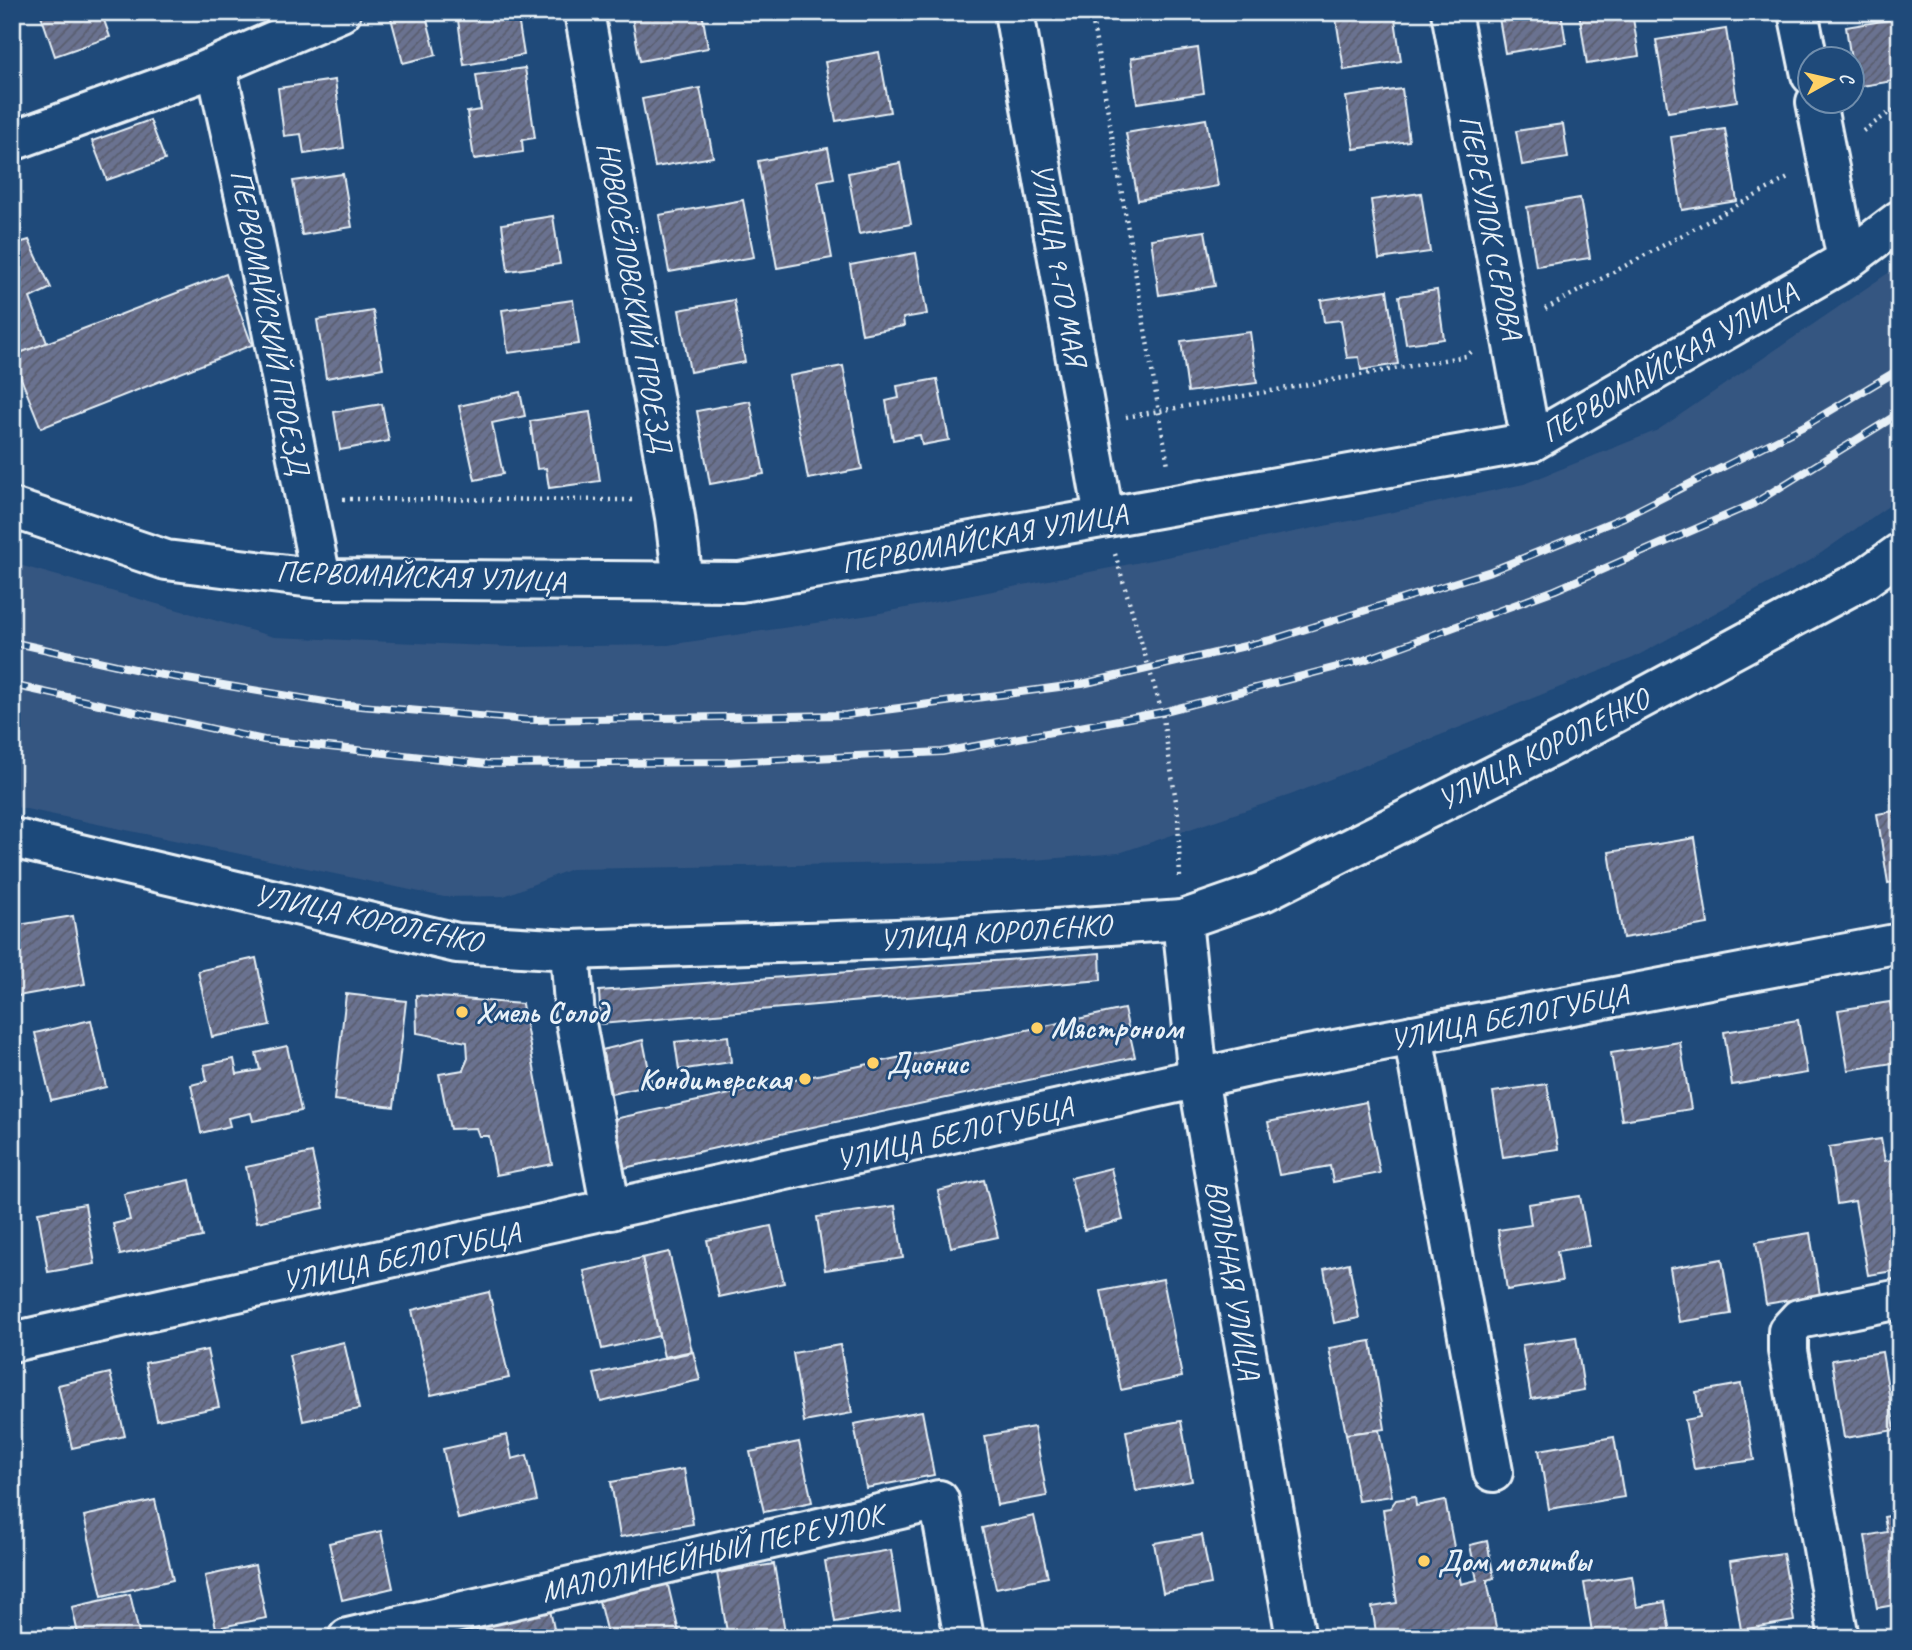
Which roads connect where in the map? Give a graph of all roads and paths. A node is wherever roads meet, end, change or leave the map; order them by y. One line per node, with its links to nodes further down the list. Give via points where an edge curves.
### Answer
1 (341, 12): 8 (street)
2 (584, 12): 16 (street, НОВОСЁЛОВСКИЙ ПРОЕЗД)
3 (1014, 12): 18 (street, УЛИЦА 9-ГО МАЯ)
4 (1091, 12): 14 (path)
5 (1451, 12): 13 (street, ПЕРЕУЛОК СЕРОВА)
6 (1798, 12): 7 (street)
7 (1805, 46)
8 (216, 66): 10 (street); 15 (street, ПЕРВОМАЙСКИЙ ПРОЕЗД)
9 (1819, 116): 12 (street)
10 (12, 141)
11 (1900, 220): 12 (street, ПЕРВОМАЙСКАЯ УЛИЦА)
12 (1847, 260): 13 (street, ПЕРВОМАЙСКАЯ УЛИЦА)
13 (1531, 442): 18 (street, ПЕРВОМАЙСКАЯ УЛИЦА)
14 (1168, 465)
15 (305, 499): 16 (path); 20 (street, ПЕРВОМАЙСКИЙ ПРОЕЗД)
16 (671, 500): 21 (street, НОВОСЁЛОВСКИЙ ПРОЕЗД)
17 (12, 508): 20 (street, ПЕРВОМАЙСКАЯ УЛИЦА, via 166,560)
18 (1104, 516): 21 (street, ПЕРВОМАЙСКАЯ УЛИЦА, via 740,582); 23 (path, via 1163,712 1178,814)
19 (1900, 553): 23 (street, УЛИЦА КОРОЛЕНКО, via 1864,579 1570,737 1263,891)
20 (321, 579): 21 (street, ПЕРВОМАЙСКАЯ УЛИЦА)
21 (683, 582)
22 (12, 838): 25 (street, УЛИЦА КОРОЛЕНКО, via 457,943)
23 (1182, 920): 25 (street, УЛИЦА КОРОЛЕНКО, via 926,938); 27 (street, ВОЛЬНАЯ УЛИЦА)
24 (1900, 943): 26 (street, УЛИЦА БЕЛОГУБЦА)
25 (570, 950): 28 (street, via 575,1018)
26 (1413, 1035): 27 (street, УЛИЦА БЕЛОГУБЦА); 31 (street)
27 (1198, 1078): 28 (street, УЛИЦА БЕЛОГУБЦА); 34 (street, ВОЛЬНАЯ УЛИЦА)
28 (611, 1210): 30 (street, УЛИЦА БЕЛОГУБЦА)
29 (1900, 1299): 35 (street, via 1807,1316 1787,1331)
30 (12, 1342)
31 (1493, 1472)
32 (348, 1638): 33 (street, МАЛОЛИНЕЙНЫЙ ПЕРЕУЛОК, via 939,1500)
33 (964, 1638)
34 (1296, 1638)
35 (1839, 1638)

